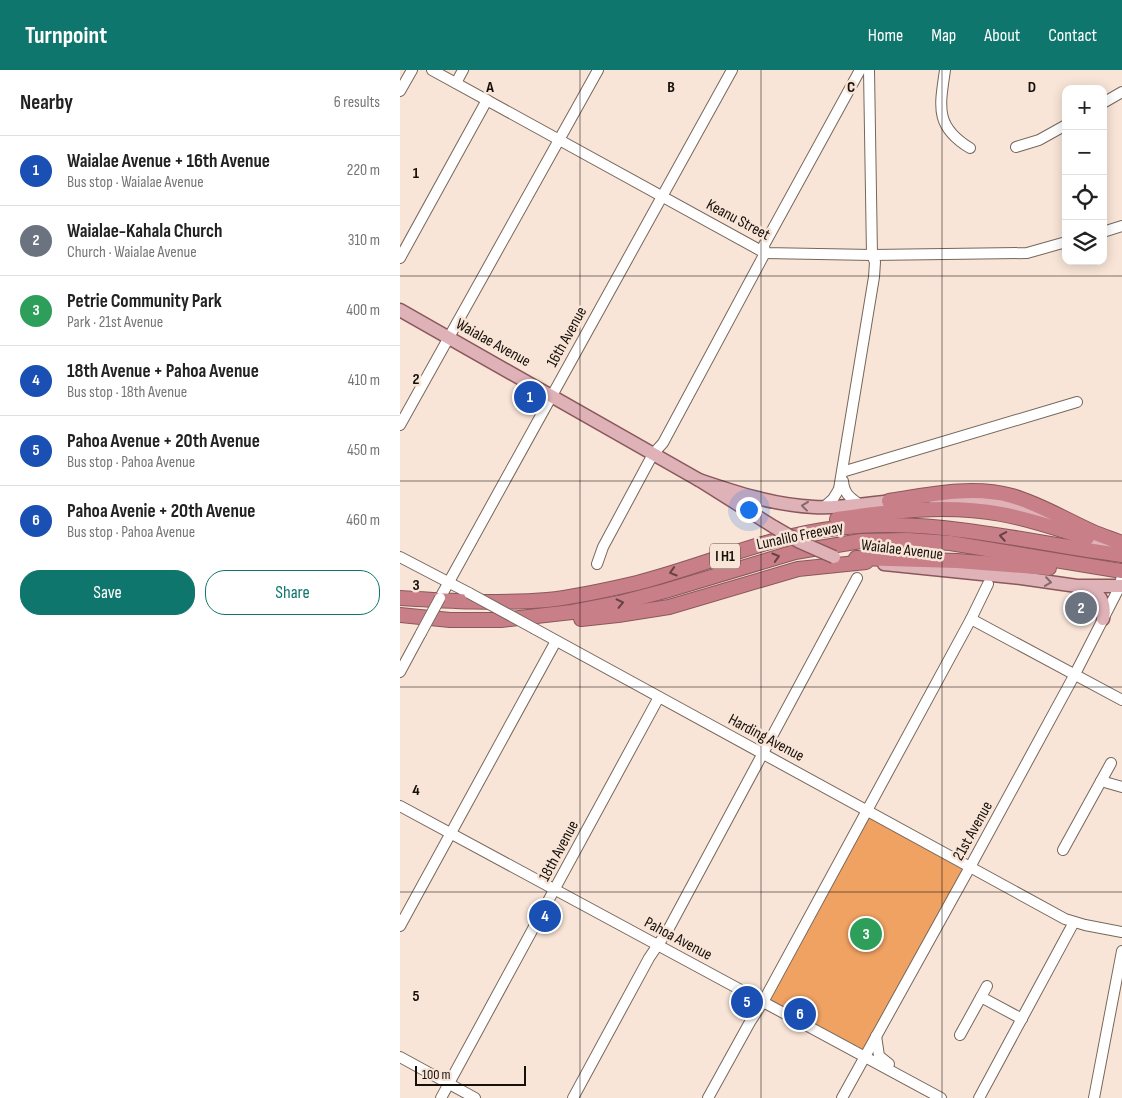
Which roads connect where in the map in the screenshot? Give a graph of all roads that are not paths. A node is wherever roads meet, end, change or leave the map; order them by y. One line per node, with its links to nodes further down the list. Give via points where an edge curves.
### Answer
1 (412, 70): 10 (street)
2 (432, 70): 9 (street, Keanu Street)
3 (464, 70): 9 (street)
4 (598, 70): 15 (street)
5 (732, 70): 18 (street, 16th Avenue)
6 (860, 70): 22 (street, via 764,245)
7 (869, 70): 23 (street)
8 (945, 70): 17 (street, via 940,109 942,118 956,139)
9 (456, 83): 12 (street, Keanu Street)
10 (400, 91)
11 (1122, 92): 13 (street)
12 (487, 100): 15 (street, Keanu Street); 24 (street)
13 (1107, 101)
14 (1062, 127): 16 (street, via 1040,140)
15 (560, 140): 18 (street, Keanu Street); 26 (street)
16 (1016, 147)
17 (970, 148)
18 (662, 196): 22 (street, Keanu Street); 27 (street, 16th Avenue)
19 (1122, 226): 20 (street)
20 (1107, 231)
21 (1062, 243): 23 (street, Keanu Street, via 1027,253)
22 (765, 253): 23 (street, Keanu Street); 30 (street, via 663,443)
23 (872, 255): 31 (street, via 876,262 874,277)
24 (400, 258)
25 (400, 310): 26 (main road, Waialae Avenue)
26 (450, 337): 27 (main road, Waialae Avenue); 29 (street)
27 (552, 395): 30 (main road, Waialae Avenue); 48 (street, 16th Avenue)
28 (1078, 402): 31 (street)
29 (400, 425)
30 (653, 454): 32 (main road, Waialae Avenue); 44 (street)
31 (842, 472): 34 (street, via 844,490); 35 (street, via 833,499)
32 (699, 480): 35 (main road, Waialae Avenue, one-way to 32, via 780,503); 41 (main road, Waialae Avenue, bridge, via 800,542)
33 (889, 501): 34 (main road, Waialae Avenue); 36 (main road, Waialae Avenue, via 952,499 1004,505 1031,513); 37 (highway, via 979,492 1011,496)
34 (859, 504): 35 (main road, Waialae Avenue)
35 (824, 507)
36 (1086, 538): 38 (main road, Waialae Avenue); 43 (highway, via 1002,514 948,509 901,510 811,523 770,533)
37 (1122, 543)
38 (1122, 550)
39 (1122, 555): 43 (highway, Lunalilo Freeway / I H1, one-way to 43, via 907,524 859,525 791,536)
40 (400, 557): 48 (street, Harding Avenue)
41 (839, 558): 42 (main road, Waialae Avenue); 45 (highway)
42 (866, 562): 50 (main road, Waialae Avenue, one-way to 50); 55 (highway, via 798,569 670,607 618,616 539,622)
43 (704, 563): 51 (highway, Lunalilo Freeway / I H1, one-way to 51, via 592,593 547,600)
44 (597, 564)
45 (1047, 564): 47 (highway); 55 (highway, Lunalilo Freeway / I H1, one-way to 45, via 527,618 595,608 665,592 795,552 861,541 950,543)
46 (857, 578): 61 (street)
47 (1122, 579): 50 (main road, Waialae Avenue); 53 (street, 21st Avenue)
48 (448, 583): 56 (street, Harding Avenue, bridge); 57 (street, 16th Avenue, bridge)
49 (988, 584): 54 (street)
50 (1077, 586): 53 (main road, via 1098,594 1104,605)
51 (400, 598)
52 (400, 615): 55 (highway, Lunalilo Freeway / I H1)
53 (1103, 618): 58 (street, 21st Avenue)
54 (971, 619): 58 (street); 66 (street)
55 (450, 620)
56 (556, 641): 59 (street, Harding Avenue); 67 (street)
57 (400, 672)
58 (1075, 674): 60 (street); 69 (street, 21st Avenue)
59 (659, 698): 61 (street, Harding Avenue); 70 (street, 18th Avenue)
60 (1122, 700)
61 (763, 753): 66 (street, Harding Avenue); 74 (street)
62 (1111, 763): 63 (street)
63 (1102, 780): 64 (street); 68 (street)
64 (1122, 788)
65 (400, 806): 67 (street, Pahoa Avenue)
66 (866, 810): 69 (street, Harding Avenue); 78 (street)
67 (450, 834): 70 (street, Pahoa Avenue); 72 (street)
68 (1064, 850)
69 (970, 867): 71 (street, Harding Avenue); 81 (street, 21st Avenue)
70 (555, 890): 74 (street, Pahoa Avenue); 85 (street, 18th Avenue)
71 (1074, 922): 73 (street, Harding Avenue); 79 (street)
72 (400, 926)
73 (1122, 932)
74 (658, 945): 78 (street, Pahoa Avenue); 88 (street)
75 (1122, 951): 93 (street)
76 (988, 986): 77 (street)
77 (982, 997): 79 (street); 80 (street)
78 (763, 1002): 83 (street, Pahoa Avenue); 89 (street)
79 (1022, 1019): 92 (street)
80 (960, 1035)
81 (876, 1036): 83 (street, 21st Avenue); 84 (street, via 881,1059 901,1070)
82 (400, 1057): 85 (street)
83 (864, 1057): 84 (street, Pahoa Avenue); 90 (street, 21st Avenue)
84 (914, 1083): 91 (street, Pahoa Avenue)
85 (449, 1084): 86 (street, 18th Avenue); 87 (street)
86 (441, 1098)
87 (475, 1098)
88 (573, 1098)
89 (708, 1098)
90 (842, 1098)
91 (941, 1098)
92 (979, 1098)
93 (1094, 1098)

